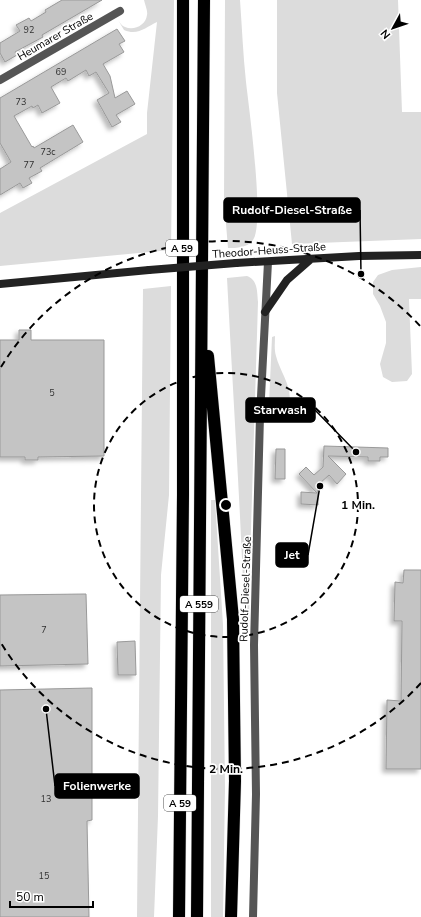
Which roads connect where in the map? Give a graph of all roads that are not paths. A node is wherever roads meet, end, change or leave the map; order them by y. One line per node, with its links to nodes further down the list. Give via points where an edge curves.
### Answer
1 (183, 0): 11 (highway, A 59, via 183,495)
2 (204, 0): 9 (highway, A 59)
3 (120, 11): 4 (street, Heumarer Straße)
4 (0, 80)
5 (421, 255): 6 (main road, Theodor-Heuss-Straße)
6 (312, 259): 7 (main road, Theodor-Heuss-Straße); 10 (main road, via 287,280)
7 (268, 262): 8 (main road, Theodor-Heuss-Straße, bridge); 10 (street, Rudolf-Diesel-Straße)
8 (0, 284)
9 (202, 292): 12 (highway, A 559); 13 (highway, A 59, via 233,619 235,781)
10 (265, 312): 14 (street, Rudolf-Diesel-Straße, via 254,646 256,794)
11 (179, 917)
12 (197, 917)
13 (231, 917)
14 (253, 917)

